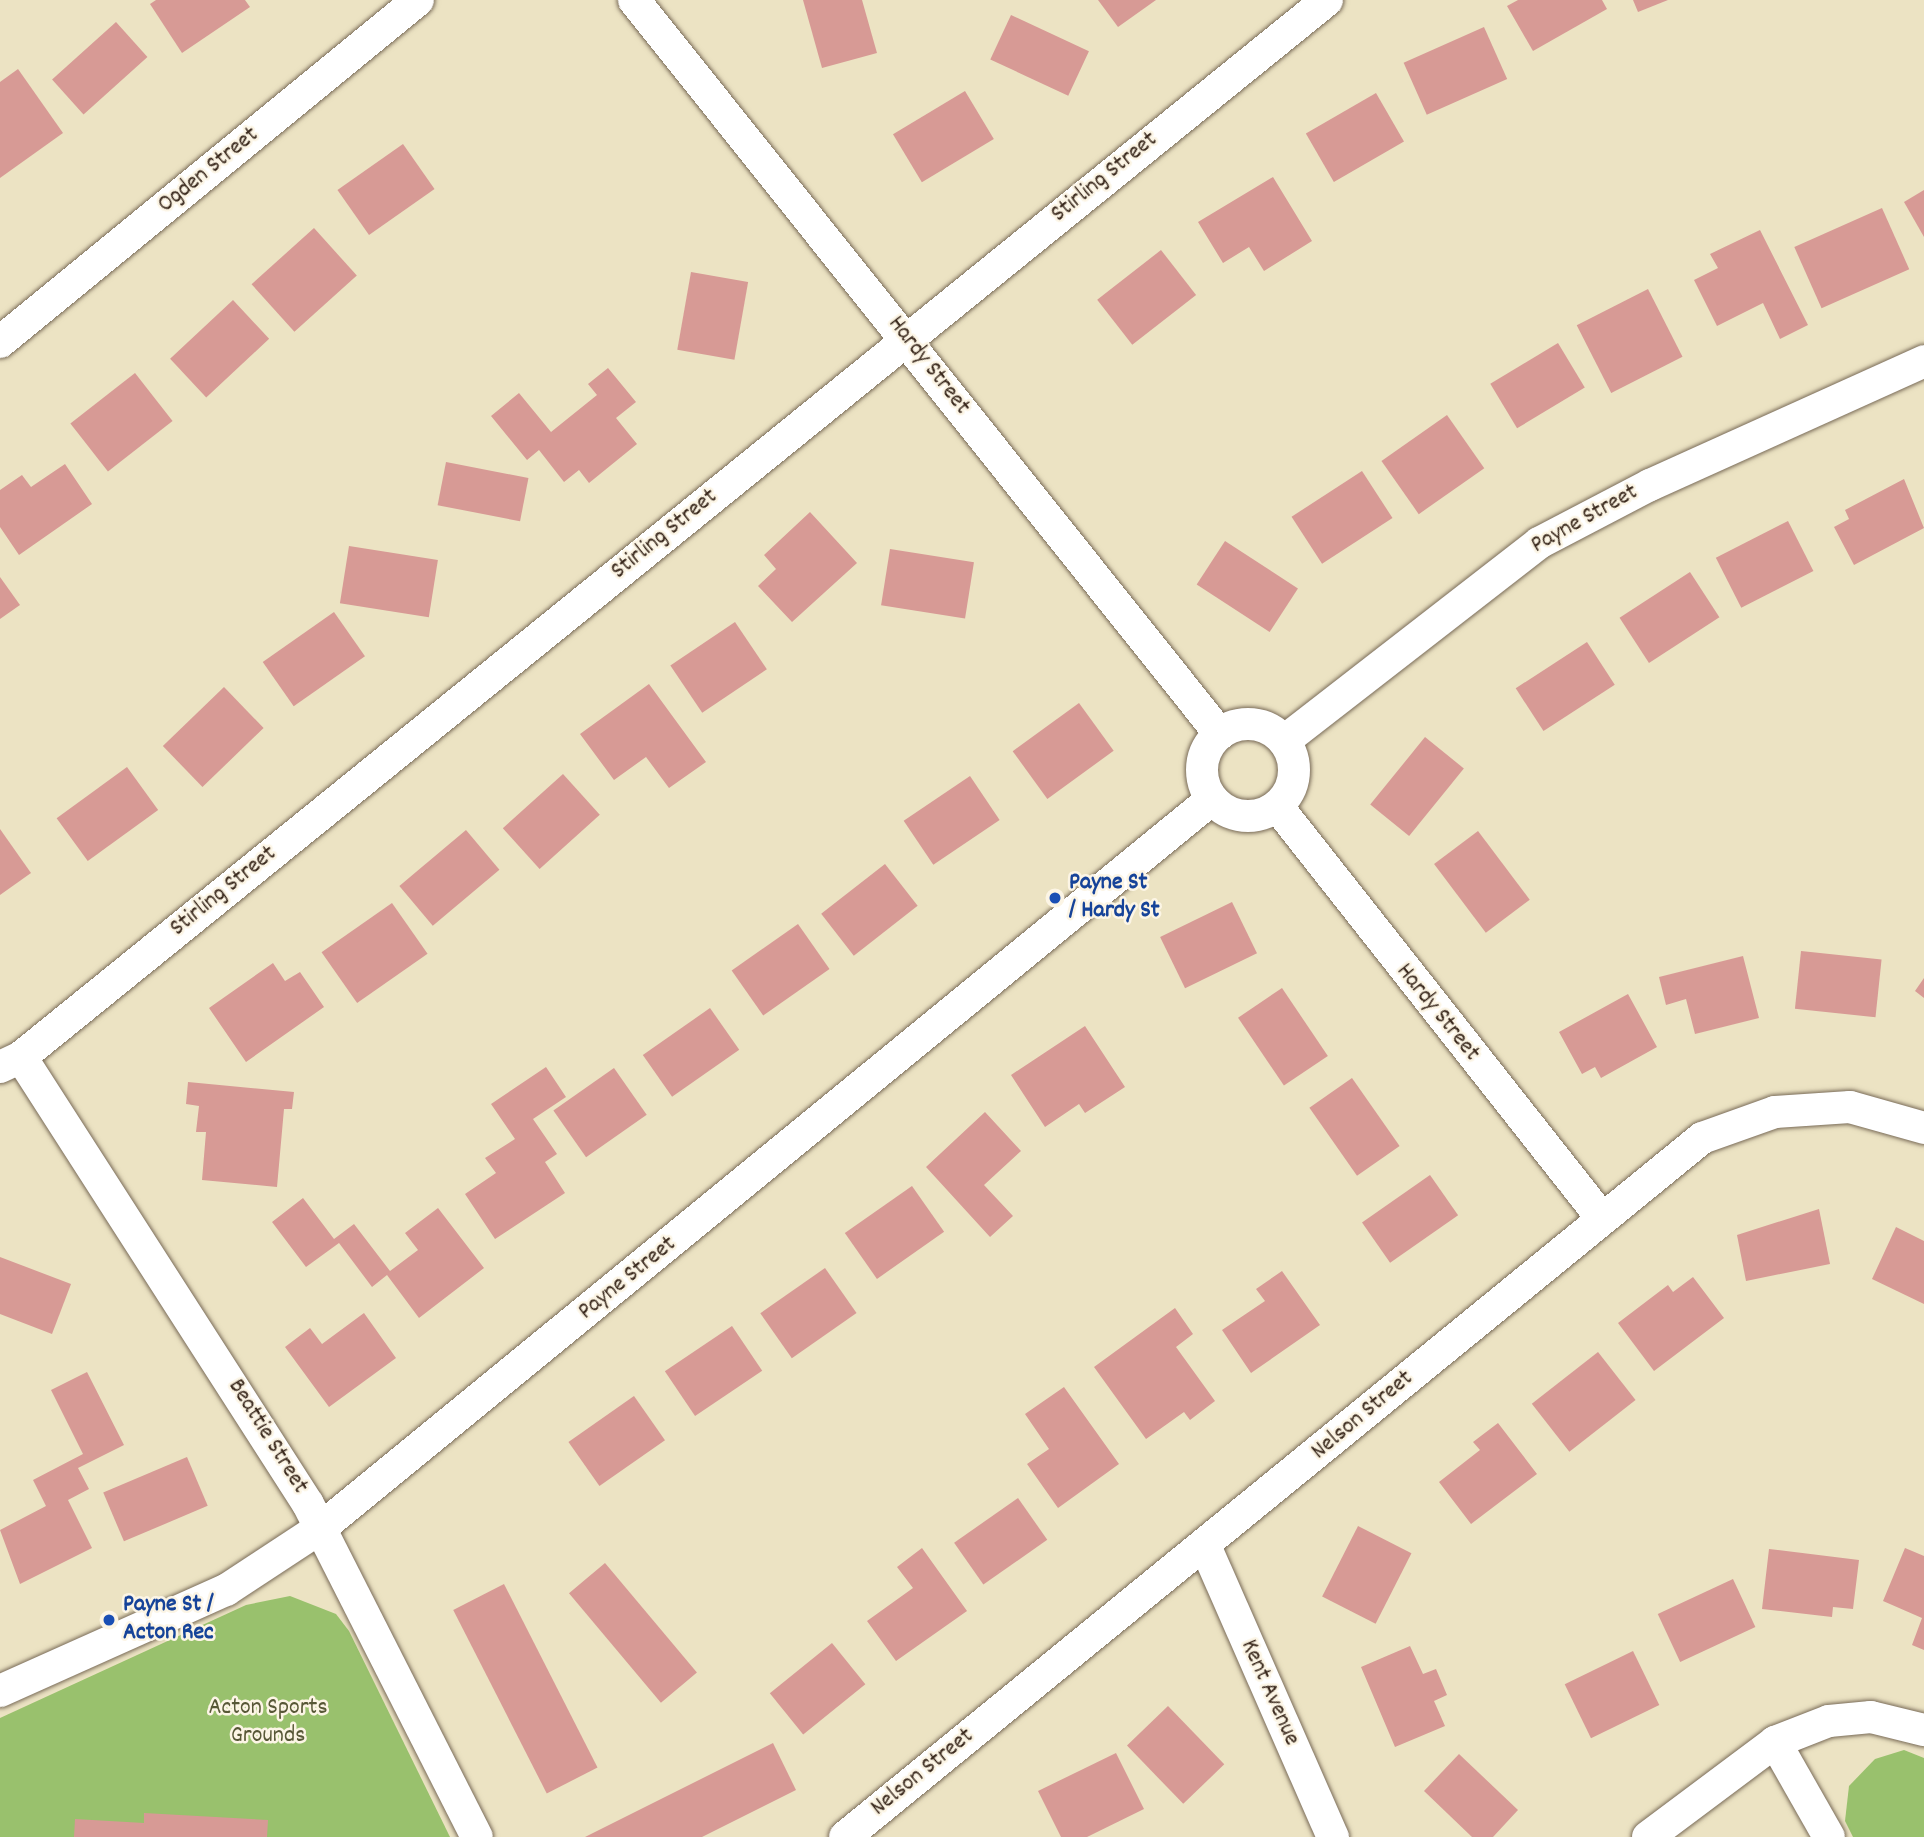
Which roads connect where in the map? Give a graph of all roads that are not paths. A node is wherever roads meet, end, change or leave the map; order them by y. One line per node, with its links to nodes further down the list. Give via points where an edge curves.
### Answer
1 (418, 0): 5 (street, Ogden Street)
2 (634, 0): 4 (street, Hardy Street)
3 (1327, 0): 4 (street, Stirling Street)
4 (907, 338): 7 (street, Hardy Street); 11 (street, Stirling Street)
5 (0, 341)
6 (1924, 361): 8 (street, Payne Street, via 1539,543)
7 (1220, 734): 8 (street, via 1260,726); 9 (street, via 1204,758)
8 (1284, 741): 10 (street, via 1294,775)
9 (1212, 799): 10 (street, via 1251,816); 14 (street, Payne Street)
10 (1277, 806): 13 (street, Hardy Street)
11 (10, 1062): 14 (street, Beattie Street)
12 (1924, 1128): 13 (street, Nelson Street, via 1850,1107 1775,1112 1702,1138)
13 (1601, 1217): 15 (street, Nelson Street)
14 (322, 1527): 16 (street, Payne Street, via 226,1590); 19 (street, Beattie Street)
15 (1206, 1548): 20 (street, Nelson Street); 21 (street, Kent Avenue)
16 (0, 1691)
17 (1924, 1730): 18 (street, via 1871,1717 1829,1721)
18 (1774, 1742): 22 (street); 23 (street)
19 (477, 1837)
20 (845, 1837)
21 (1333, 1837)
22 (1648, 1837)
23 (1829, 1837)

